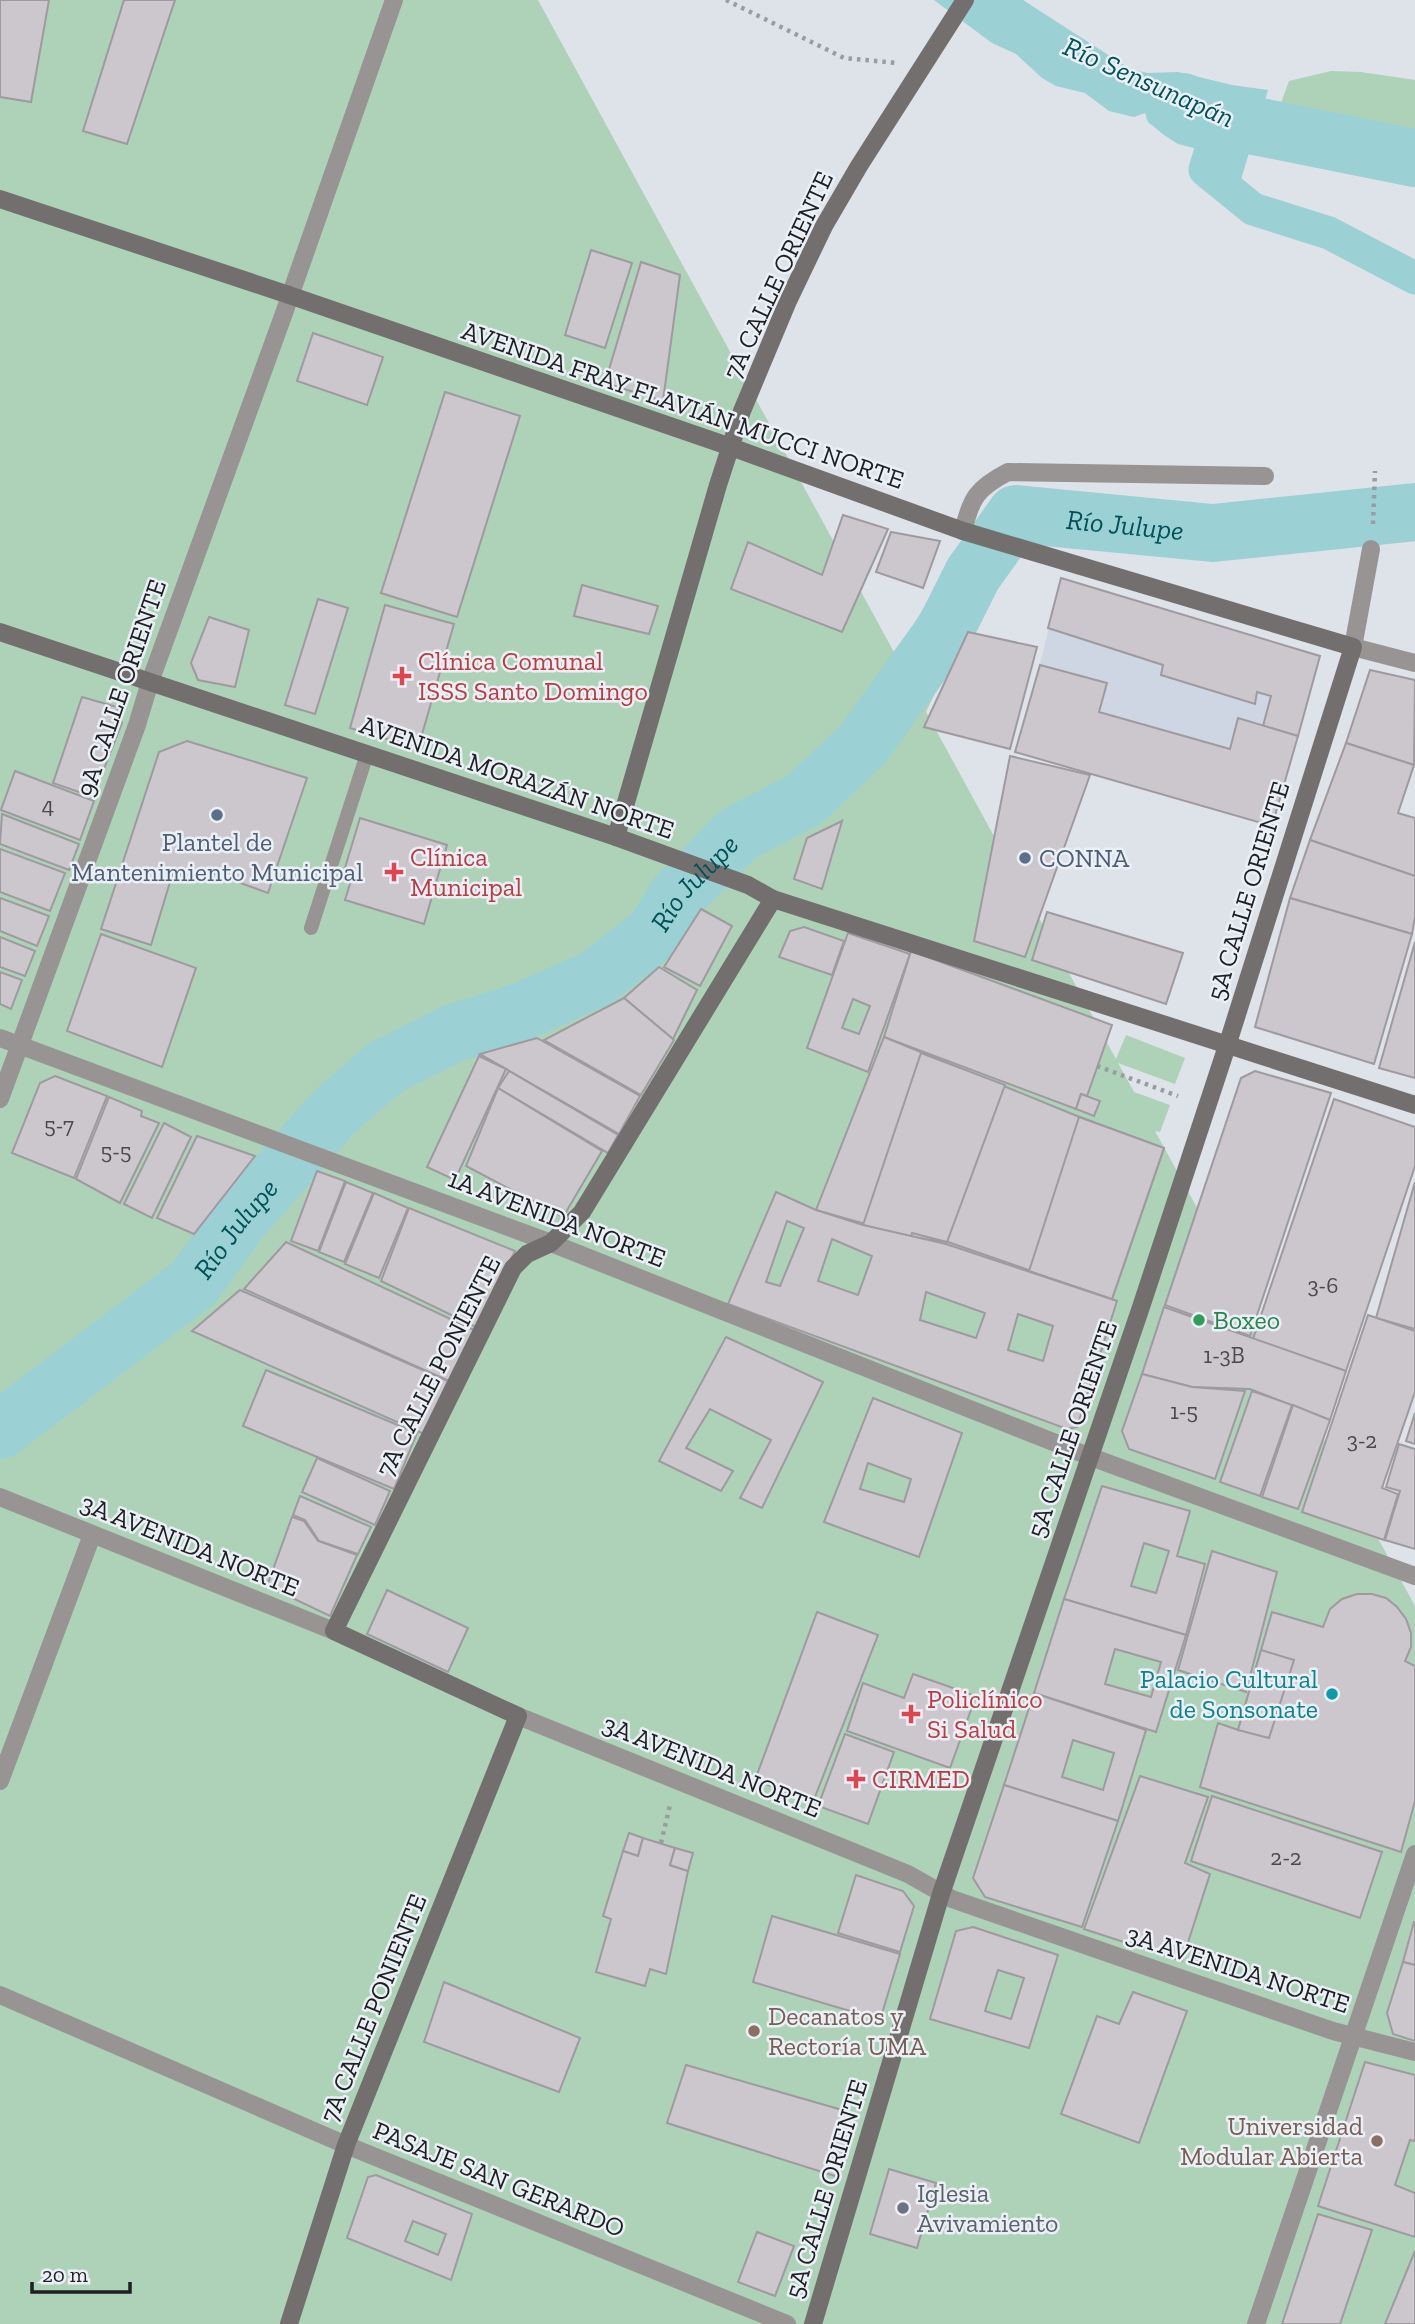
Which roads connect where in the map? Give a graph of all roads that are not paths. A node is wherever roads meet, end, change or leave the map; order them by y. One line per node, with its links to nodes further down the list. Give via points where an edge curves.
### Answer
1 (394, 0): 4 (street, 9A CALLE ORIENTE)
2 (965, 0): 5 (main road, 7A CALLE ORIENTE, via 824,226 788,301)
3 (0, 199): 4 (main road, AVENIDA FRAY FLAVIÁN MUCCI NORTE)
4 (289, 295): 5 (main road, AVENIDA FRAY FLAVIÁN MUCCI NORTE); 12 (street, 9A CALLE ORIENTE)
5 (731, 447): 7 (main road, AVENIDA FRAY FLAVIÁN MUCCI NORTE); 14 (main road, 7A CALLE ORIENTE)
6 (1265, 476): 7 (street, via 1008,472 978,492)
7 (957, 529): 10 (main road, AVENIDA FRAY FLAVIÁN MUCCI NORTE)
8 (1371, 549): 10 (street, 5A CALLE ORIENTE)
9 (0, 632): 12 (main road, AVENIDA MORAZÁN NORTE)
10 (1353, 647): 11 (street); 19 (main road, 5A CALLE ORIENTE)
11 (1415, 663)
12 (150, 682): 13 (main road, AVENIDA MORAZÁN NORTE); 18 (street, 9A CALLE ORIENTE)
13 (367, 754): 14 (main road, AVENIDA MORAZÁN NORTE); 16 (lane)
14 (616, 837): 15 (main road, AVENIDA MORAZÁN NORTE, via 748,885)
15 (773, 899): 19 (main road, AVENIDA MORAZÁN NORTE); 22 (main road, 7A CALLE PONIENTE, via 582,1212)
16 (311, 928)
17 (0, 1038): 18 (street, 1A AVENIDA NORTE)
18 (20, 1045): 20 (street, 9A CALLE ORIENTE); 22 (street, 1A AVENIDA NORTE)
19 (1227, 1046): 21 (main road, AVENIDA MORAZÁN NORTE); 23 (main road, 5A CALLE ORIENTE)
20 (0, 1099)
21 (1415, 1105)
22 (551, 1243): 23 (street, 1A AVENIDA NORTE); 27 (main road, 7A CALLE PONIENTE, via 527,1254 513,1268)
23 (1091, 1457): 26 (street, 1A AVENIDA NORTE); 31 (main road, 5A CALLE ORIENTE)
24 (0, 1497): 25 (street, 3A AVENIDA NORTE)
25 (92, 1535): 27 (street, 3A AVENIDA NORTE); 29 (street)
26 (1415, 1577)
27 (334, 1631): 28 (main road, 3A AVENIDA NORTE)
28 (518, 1716): 31 (street, 3A AVENIDA NORTE, via 908,1874); 35 (main road, 7A CALLE PONIENTE)
29 (0, 1781)
30 (1415, 1854): 33 (street)
31 (941, 1894): 33 (street, 3A AVENIDA NORTE); 38 (main road, 5A CALLE ORIENTE)
32 (0, 1995): 35 (street, PASAJE SAN GERARDO)
33 (1355, 2035): 34 (street, 3A AVENIDA NORTE); 39 (street)
34 (1415, 2052)
35 (346, 2145): 36 (main road, 7A CALLE PONIENTE); 37 (street, PASAJE SAN GERARDO)
36 (289, 2324)
37 (787, 2324)
38 (813, 2324)
39 (1256, 2324)

